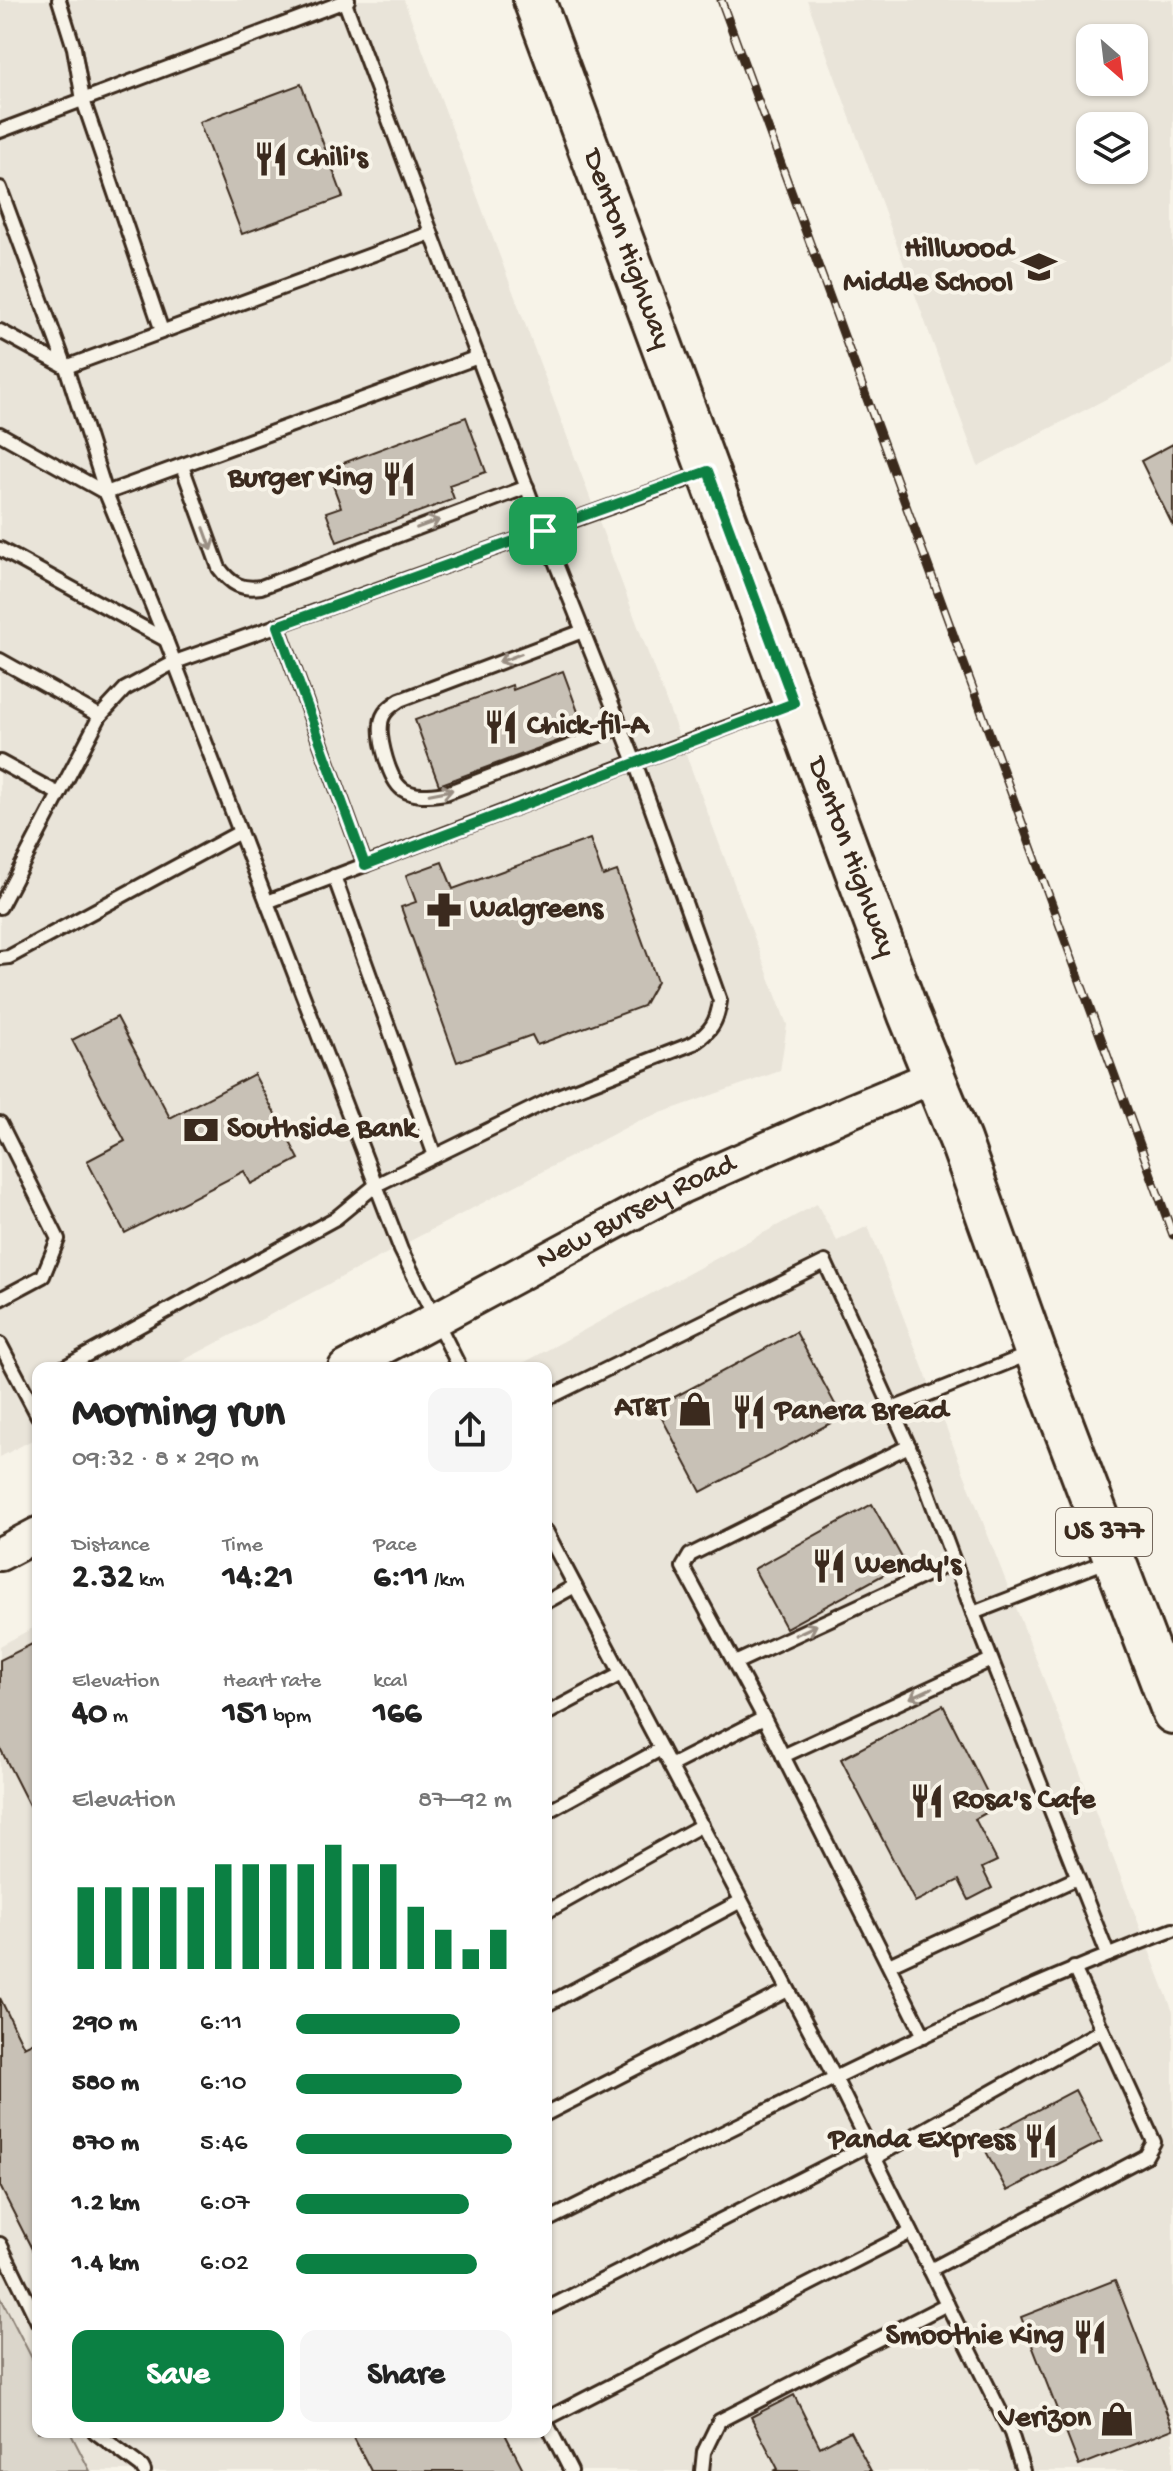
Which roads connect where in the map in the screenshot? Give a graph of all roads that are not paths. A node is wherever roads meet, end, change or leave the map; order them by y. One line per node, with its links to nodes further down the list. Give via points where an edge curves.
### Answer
1 (59, 0): 4 (lane)
2 (346, 0): 4 (lane); 9 (lane)
3 (534, 0): 16 (main road, Denton Highway / US 377)
4 (83, 100): 5 (lane); 11 (lane)
5 (0, 131)
6 (0, 188): 8 (lane)
7 (0, 223): 8 (lane)
8 (16, 231): 13 (lane)
9 (431, 233): 11 (lane); 12 (lane)
10 (0, 331): 13 (lane)
11 (162, 331): 13 (lane)
12 (478, 357): 15 (lane); 17 (lane)
13 (66, 367): 18 (lane)
14 (0, 434): 18 (lane)
15 (182, 466): 17 (lane, one-way to 17, via 219,568 238,587 248,589); 18 (lane)
16 (708, 471): 19 (lane); 26 (main road, Denton Highway / US 377)
17 (527, 487): 19 (lane)
18 (106, 493): 23 (lane)
19 (543, 531): 21 (lane); 22 (lane)
20 (0, 549): 23 (lane)
21 (278, 626): 25 (lane); 33 (lane)
22 (583, 631): 28 (lane); 28 (lane, one-way to 28, via 387,709 381,723 383,750 392,774 401,788 418,795 446,793)
23 (166, 640): 25 (lane)
24 (0, 660): 27 (lane)
25 (175, 662): 27 (lane, via 125,689); 32 (lane)
26 (794, 703): 30 (lane); 40 (main road, Denton Highway / US 377)
27 (100, 716): 31 (lane)
28 (621, 727): 30 (lane)
29 (0, 762): 31 (lane)
30 (635, 762): 33 (lane); 42 (lane, via 720,1001 718,1018 694,1043 558,1096)
31 (59, 794): 36 (lane)
32 (240, 832): 37 (lane); 39 (lane)
33 (365, 865): 35 (lane)
34 (0, 874): 36 (lane)
35 (334, 876): 37 (lane); 42 (lane)
36 (14, 882): 38 (lane)
37 (267, 902): 43 (lane)
38 (0, 907)
39 (0, 958)
40 (935, 1076): 45 (street, New Bursey Road, via 681,1187); 47 (main road, Denton Highway / US 377)
41 (0, 1123): 44 (lane, via 58,1239 43,1276)
42 (435, 1156): 43 (lane)
43 (376, 1185): 45 (lane); 48 (lane, via 336,1218)
44 (0, 1299)
45 (435, 1320): 49 (street, New Bursey Road); 50 (lane)
46 (0, 1344): 52 (lane)
47 (1035, 1351): 55 (lane); 60 (main road, Denton Highway / US 377)
48 (74, 1362)
49 (356, 1362)
50 (457, 1362)
51 (32, 1385): 52 (lane)
52 (24, 1390): 54 (lane)
53 (552, 1396): 55 (lane, via 825,1262)
54 (32, 1405)
55 (892, 1409): 56 (lane)
56 (909, 1446): 61 (lane); 66 (lane, via 690,1555 683,1567)
57 (32, 1537): 59 (street)
58 (552, 1542): 62 (lane)
59 (0, 1554)
60 (1114, 1558): 64 (lane); 69 (main road, Denton Highway / US 377)
61 (954, 1562): 64 (lane); 66 (lane, one-way to 61)
62 (575, 1586): 63 (lane); 67 (lane)
63 (552, 1599)
64 (973, 1613): 65 (lane)
65 (991, 1660): 72 (lane, one-way to 72); 76 (lane)
66 (735, 1663): 70 (lane)
67 (621, 1674): 68 (lane); 71 (lane)
68 (552, 1711)
69 (1173, 1713)
70 (764, 1718): 72 (lane); 73 (lane)
71 (661, 1749): 73 (lane); 74 (lane)
72 (783, 1756): 81 (lane)
73 (670, 1766): 75 (lane)
74 (552, 1809)
75 (702, 1825): 77 (lane); 78 (lane)
76 (1077, 1878): 80 (lane); 81 (lane)
77 (741, 1901): 83 (lane); 84 (lane)
78 (552, 1909)
79 (1173, 1930): 80 (lane)
80 (1108, 1955): 82 (lane)
81 (889, 1965): 86 (lane)
82 (1074, 1968): 85 (lane); 86 (lane)
83 (788, 1990): 87 (lane); 88 (lane)
84 (552, 2002)
85 (1102, 2030): 90 (lane); 94 (lane, via 1154,2142 1146,2156)
86 (924, 2036): 87 (lane)
87 (835, 2078): 89 (lane); 91 (lane)
88 (552, 2111)
89 (868, 2145): 90 (lane); 96 (lane)
90 (874, 2158): 92 (lane)
91 (552, 2218)
92 (911, 2232): 94 (lane); 98 (lane)
93 (0, 2244): 97 (lane)
94 (930, 2270): 95 (lane)
95 (947, 2304): 103 (lane, via 719,2421 704,2452); 104 (lane, via 1011,2433)
96 (552, 2306)
97 (32, 2310)
98 (552, 2417)
99 (552, 2432): 102 (lane)
100 (103, 2438): 101 (lane)
101 (144, 2471)
102 (571, 2471)
103 (702, 2471)
104 (1023, 2471)

